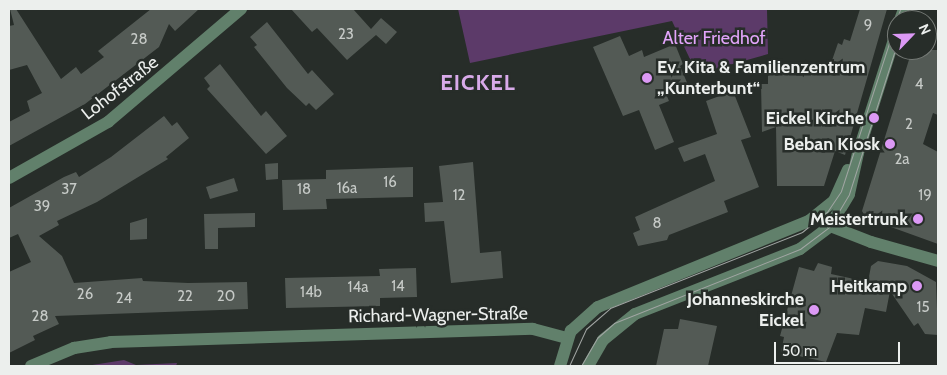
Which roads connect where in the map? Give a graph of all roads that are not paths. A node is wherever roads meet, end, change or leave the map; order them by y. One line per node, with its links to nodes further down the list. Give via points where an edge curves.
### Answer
1 (240, 9): 4 (street, Lohofstraße, via 108,122)
2 (887, 60): 3 (street)
3 (858, 153): 5 (street, via 849,194); 7 (street, via 841,191 817,216 614,298 585,317)
4 (9, 178)
5 (830, 226): 6 (street, via 871,242); 10 (street, via 800,249 635,314 608,334)
6 (938, 261)
7 (567, 338): 8 (street, Richard-Wagner-Straße, via 533,329 111,342 74,348); 9 (street)
8 (31, 366)
9 (560, 366)
10 (588, 366)

